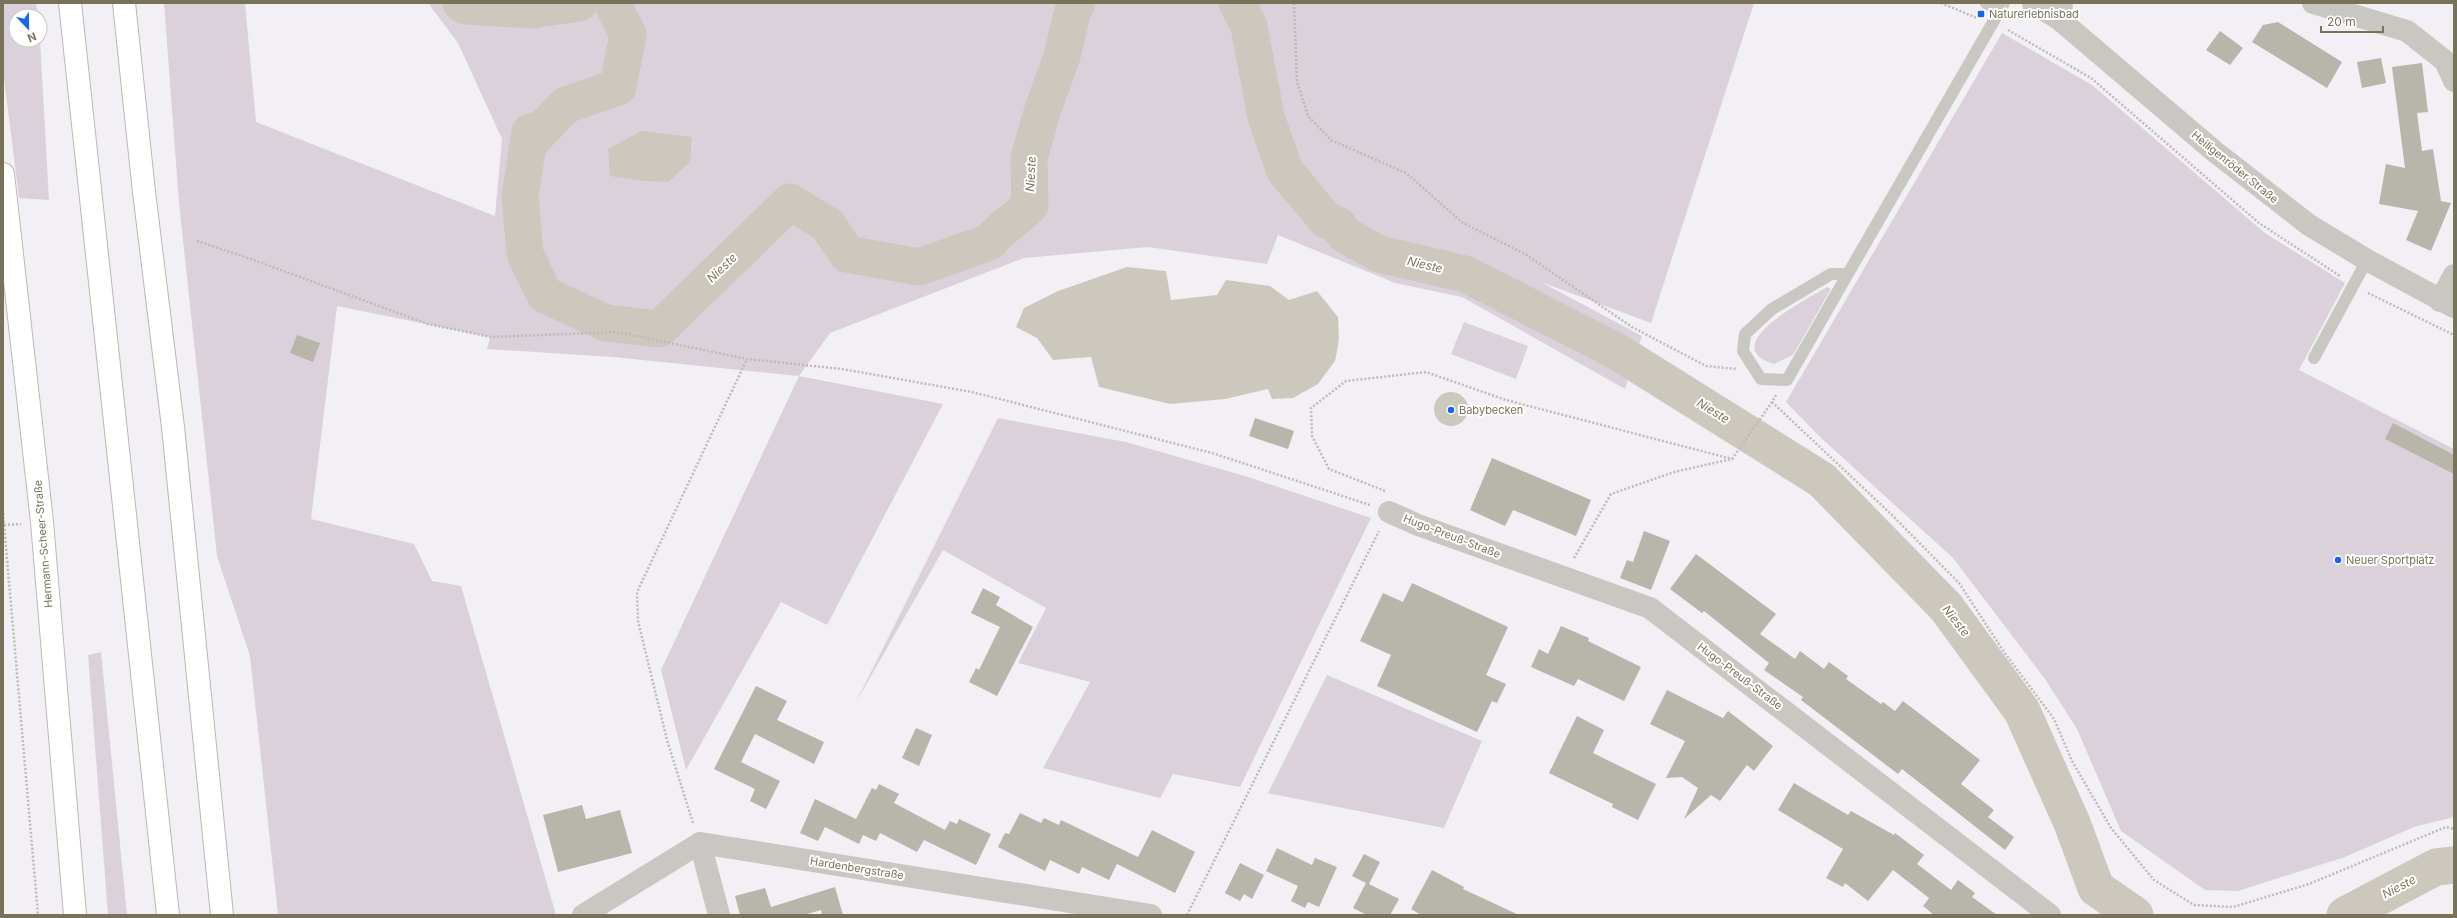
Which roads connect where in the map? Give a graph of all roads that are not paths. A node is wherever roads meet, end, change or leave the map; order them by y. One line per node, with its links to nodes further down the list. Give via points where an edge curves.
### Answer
1 (70, 3): 18 (main road)
2 (124, 3): 19 (main road, via 173,427)
3 (1986, 3): 6 (lane)
4 (2033, 3): 7 (street, Heiligenröder Straße)
5 (2313, 3): 8 (street, via 2407,31 2445,61)
6 (2002, 7): 11 (lane)
7 (2061, 12): 10 (street, Heiligenröder Straße, via 2214,151 2302,220)
8 (2454, 81)
9 (3, 174): 17 (main road, Hermann-Scheer-Straße, via 42,522)
10 (2367, 260): 13 (street, Heiligenröder Straße); 14 (lane)
11 (1848, 274): 11 (lane, via 1787,380 1761,379 1743,351 1745,334 1772,309 1831,274)
12 (2454, 275): 13 (street)
13 (2447, 304)
14 (2314, 358)
15 (1390, 503): 23 (street, Hugo-Preuß-Straße, via 1418,525 1650,608)
16 (700, 843): 20 (street); 21 (street); 22 (street, Hardenbergstraße)
17 (75, 915)
18 (168, 915)
19 (222, 915)
20 (583, 915)
21 (719, 915)
22 (1150, 915)
23 (2050, 915)

